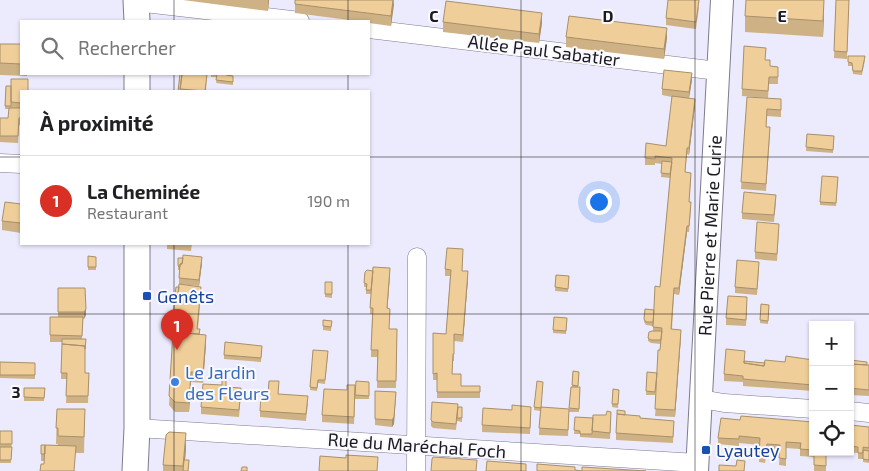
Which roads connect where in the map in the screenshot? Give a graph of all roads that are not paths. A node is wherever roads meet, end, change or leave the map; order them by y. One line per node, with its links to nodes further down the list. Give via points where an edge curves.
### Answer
1 (722, 0): 5 (street, Rue Pierre et Marie Curie)
2 (136, 8): 3 (street)
3 (287, 20)
4 (370, 29): 5 (street, Allée Paul Sabatier)
5 (718, 71): 12 (street, Rue Pierre et Marie Curie)
6 (137, 75): 7 (main road)
7 (137, 90)
8 (0, 164): 9 (street)
9 (20, 164)
10 (136, 245): 16 (main road)
11 (417, 257): 17 (street)
12 (701, 399): 13 (street); 18 (street, Rue Pierre et Marie Curie)
13 (809, 409)
14 (854, 411): 15 (street)
15 (869, 413)
16 (136, 428): 17 (street, Rue du Maréchal Foch); 19 (main road)
17 (416, 445): 18 (street, Rue du Maréchal Foch); 20 (street)
18 (697, 467)
19 (135, 471)
20 (416, 471)

